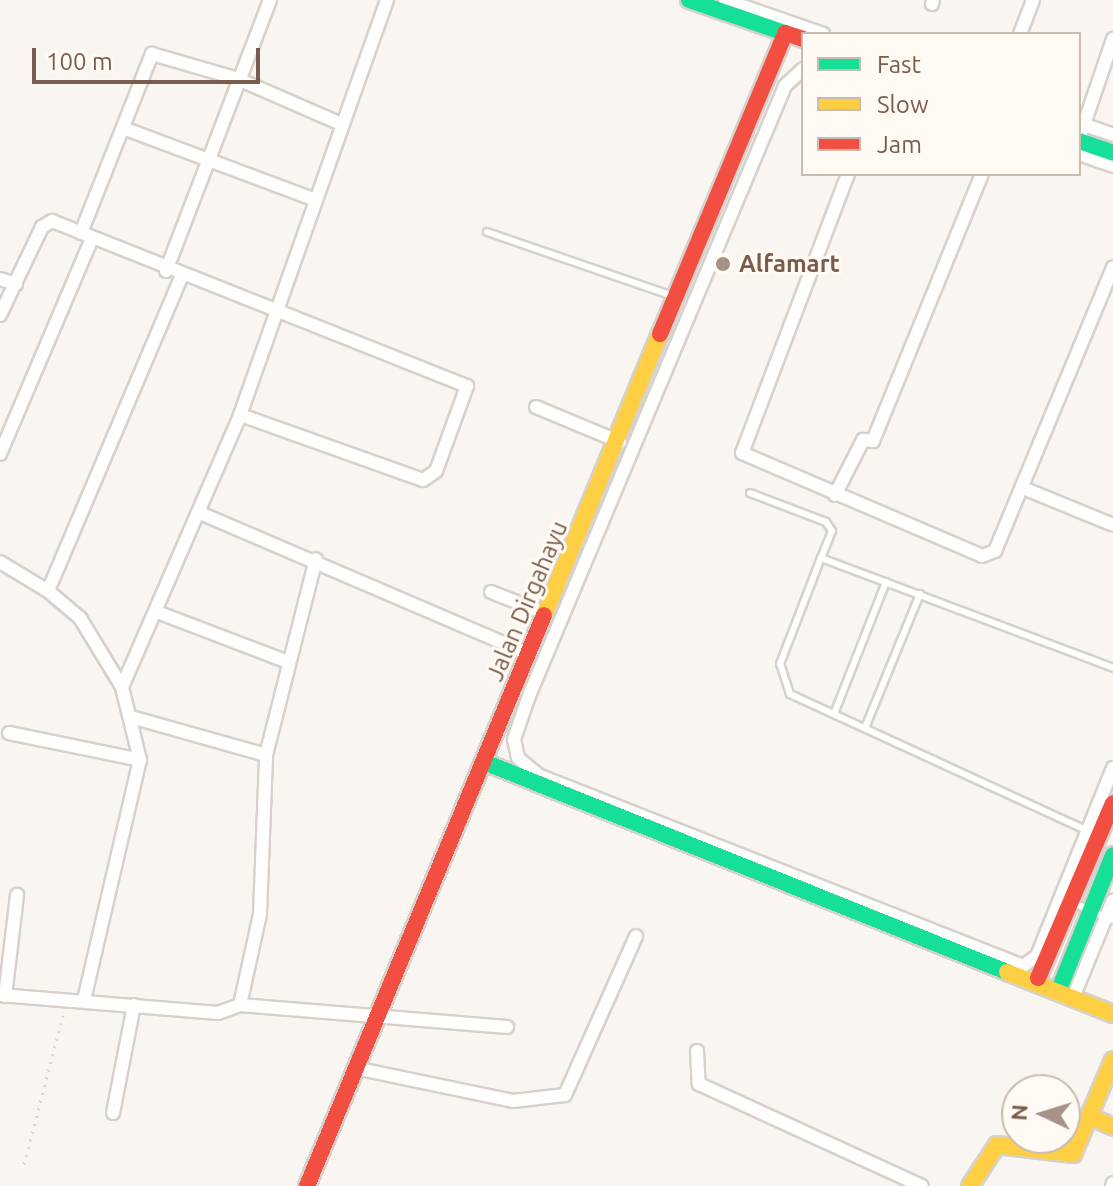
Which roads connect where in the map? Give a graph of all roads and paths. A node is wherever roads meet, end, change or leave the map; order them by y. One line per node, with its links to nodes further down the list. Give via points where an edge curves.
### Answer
1 (270, 0): 12 (street)
2 (387, 0): 13 (street)
3 (689, 0): 8 (street)
4 (725, 0): 6 (street)
5 (1033, 0): 7 (street)
6 (817, 32)
7 (1021, 32)
8 (785, 33): 9 (street); 33 (street, Jalan Dirgahayu)
9 (801, 38)
10 (1113, 39): 15 (street)
11 (801, 71): 67 (street, via 785,86 529,696 514,739 518,758 538,775 1023,966 1037,956)
12 (238, 79): 13 (street); 14 (street, via 152,54); 21 (street)
13 (341, 124): 25 (street)
14 (123, 128): 21 (street); 27 (street)
15 (1081, 129)
16 (1081, 132): 18 (street)
17 (1081, 133): 19 (street)
18 (1113, 135)
19 (1113, 153)
20 (1081, 155): 22 (street)
21 (206, 162): 25 (street); 29 (street)
22 (1113, 166)
23 (847, 176): 42 (street, via 742,453)
24 (981, 176): 42 (street, via 873,441 864,439)
25 (313, 199): 34 (street)
26 (487, 232): 33 (lane)
27 (87, 235): 29 (street); 32 (street, via 47,222); 39 (street)
28 (1113, 268): 40 (street)
29 (166, 271): 30 (street)
30 (181, 277): 34 (street); 49 (street)
31 (0, 279): 32 (street)
32 (16, 284): 35 (street)
33 (675, 297): 38 (street, Jalan Dirgahayu)
34 (274, 312): 37 (street); 37 (street, via 461,380 467,390 436,471 423,480)
35 (0, 315)
36 (536, 407): 38 (street)
37 (240, 415): 43 (street)
38 (620, 442): 53 (street, Jalan Dirgahayu)
39 (0, 454)
40 (1023, 488): 42 (street, via 989,556); 44 (street)
41 (750, 493): 45 (lane, via 826,522 832,531)
42 (835, 495)
43 (200, 513): 46 (street); 52 (street)
44 (1113, 525)
45 (821, 558): 48 (lane); 58 (lane, via 779,677 790,694)
46 (316, 559): 54 (street); 55 (street)
47 (1, 565): 49 (street)
48 (886, 582): 51 (lane); 58 (lane)
49 (48, 591): 57 (street, via 80,618)
50 (491, 592): 53 (street)
51 (920, 594): 56 (lane); 60 (lane)
52 (157, 612): 55 (street); 57 (street)
53 (547, 614): 54 (street, Jalan Dirgahayu)
54 (529, 654): 64 (street, Jalan Dirgahayu)
55 (288, 662): 62 (street)
56 (1113, 668)
57 (122, 687): 59 (street)
58 (834, 714): 60 (lane)
59 (131, 717): 62 (street); 63 (street)
60 (865, 728): 67 (lane)
61 (9, 733): 63 (street)
62 (266, 755): 81 (street, via 260,914)
63 (140, 760): 79 (street)
64 (484, 762): 75 (street); 83 (street, Jalan Dirgahayu)
65 (1113, 768): 67 (street)
66 (1113, 803): 67 (street)
67 (1100, 836): 71 (street)
68 (1113, 855): 72 (street)
69 (17, 895): 77 (street)
70 (1113, 900): 73 (street)
71 (1070, 902): 72 (lane); 75 (street)
72 (1090, 909): 73 (lane); 76 (street)
73 (1110, 918): 76 (street)
74 (636, 936): 87 (street, via 565,1095 513,1101)
75 (1038, 978): 76 (street)
76 (1068, 990): 82 (street)
77 (2, 995): 78 (street)
78 (67, 999): 79 (street); 91 (path)
79 (84, 1000): 80 (street)
80 (134, 1005): 81 (street, via 218,1013); 88 (street)
81 (240, 1005): 83 (street)
82 (1113, 1014)
83 (376, 1018): 84 (street); 87 (street, Jalan Dirgahayu)
84 (507, 1027)
85 (697, 1051): 93 (street, via 699,1084)
86 (1113, 1060): 89 (street)
87 (355, 1068): 92 (street, Jalan Dirgahayu)
88 (113, 1113)
89 (1091, 1117): 90 (street); 94 (street, via 1073,1154 997,1145)
90 (1113, 1127)
91 (24, 1164)
92 (307, 1186)
93 (922, 1186)
94 (970, 1186)

